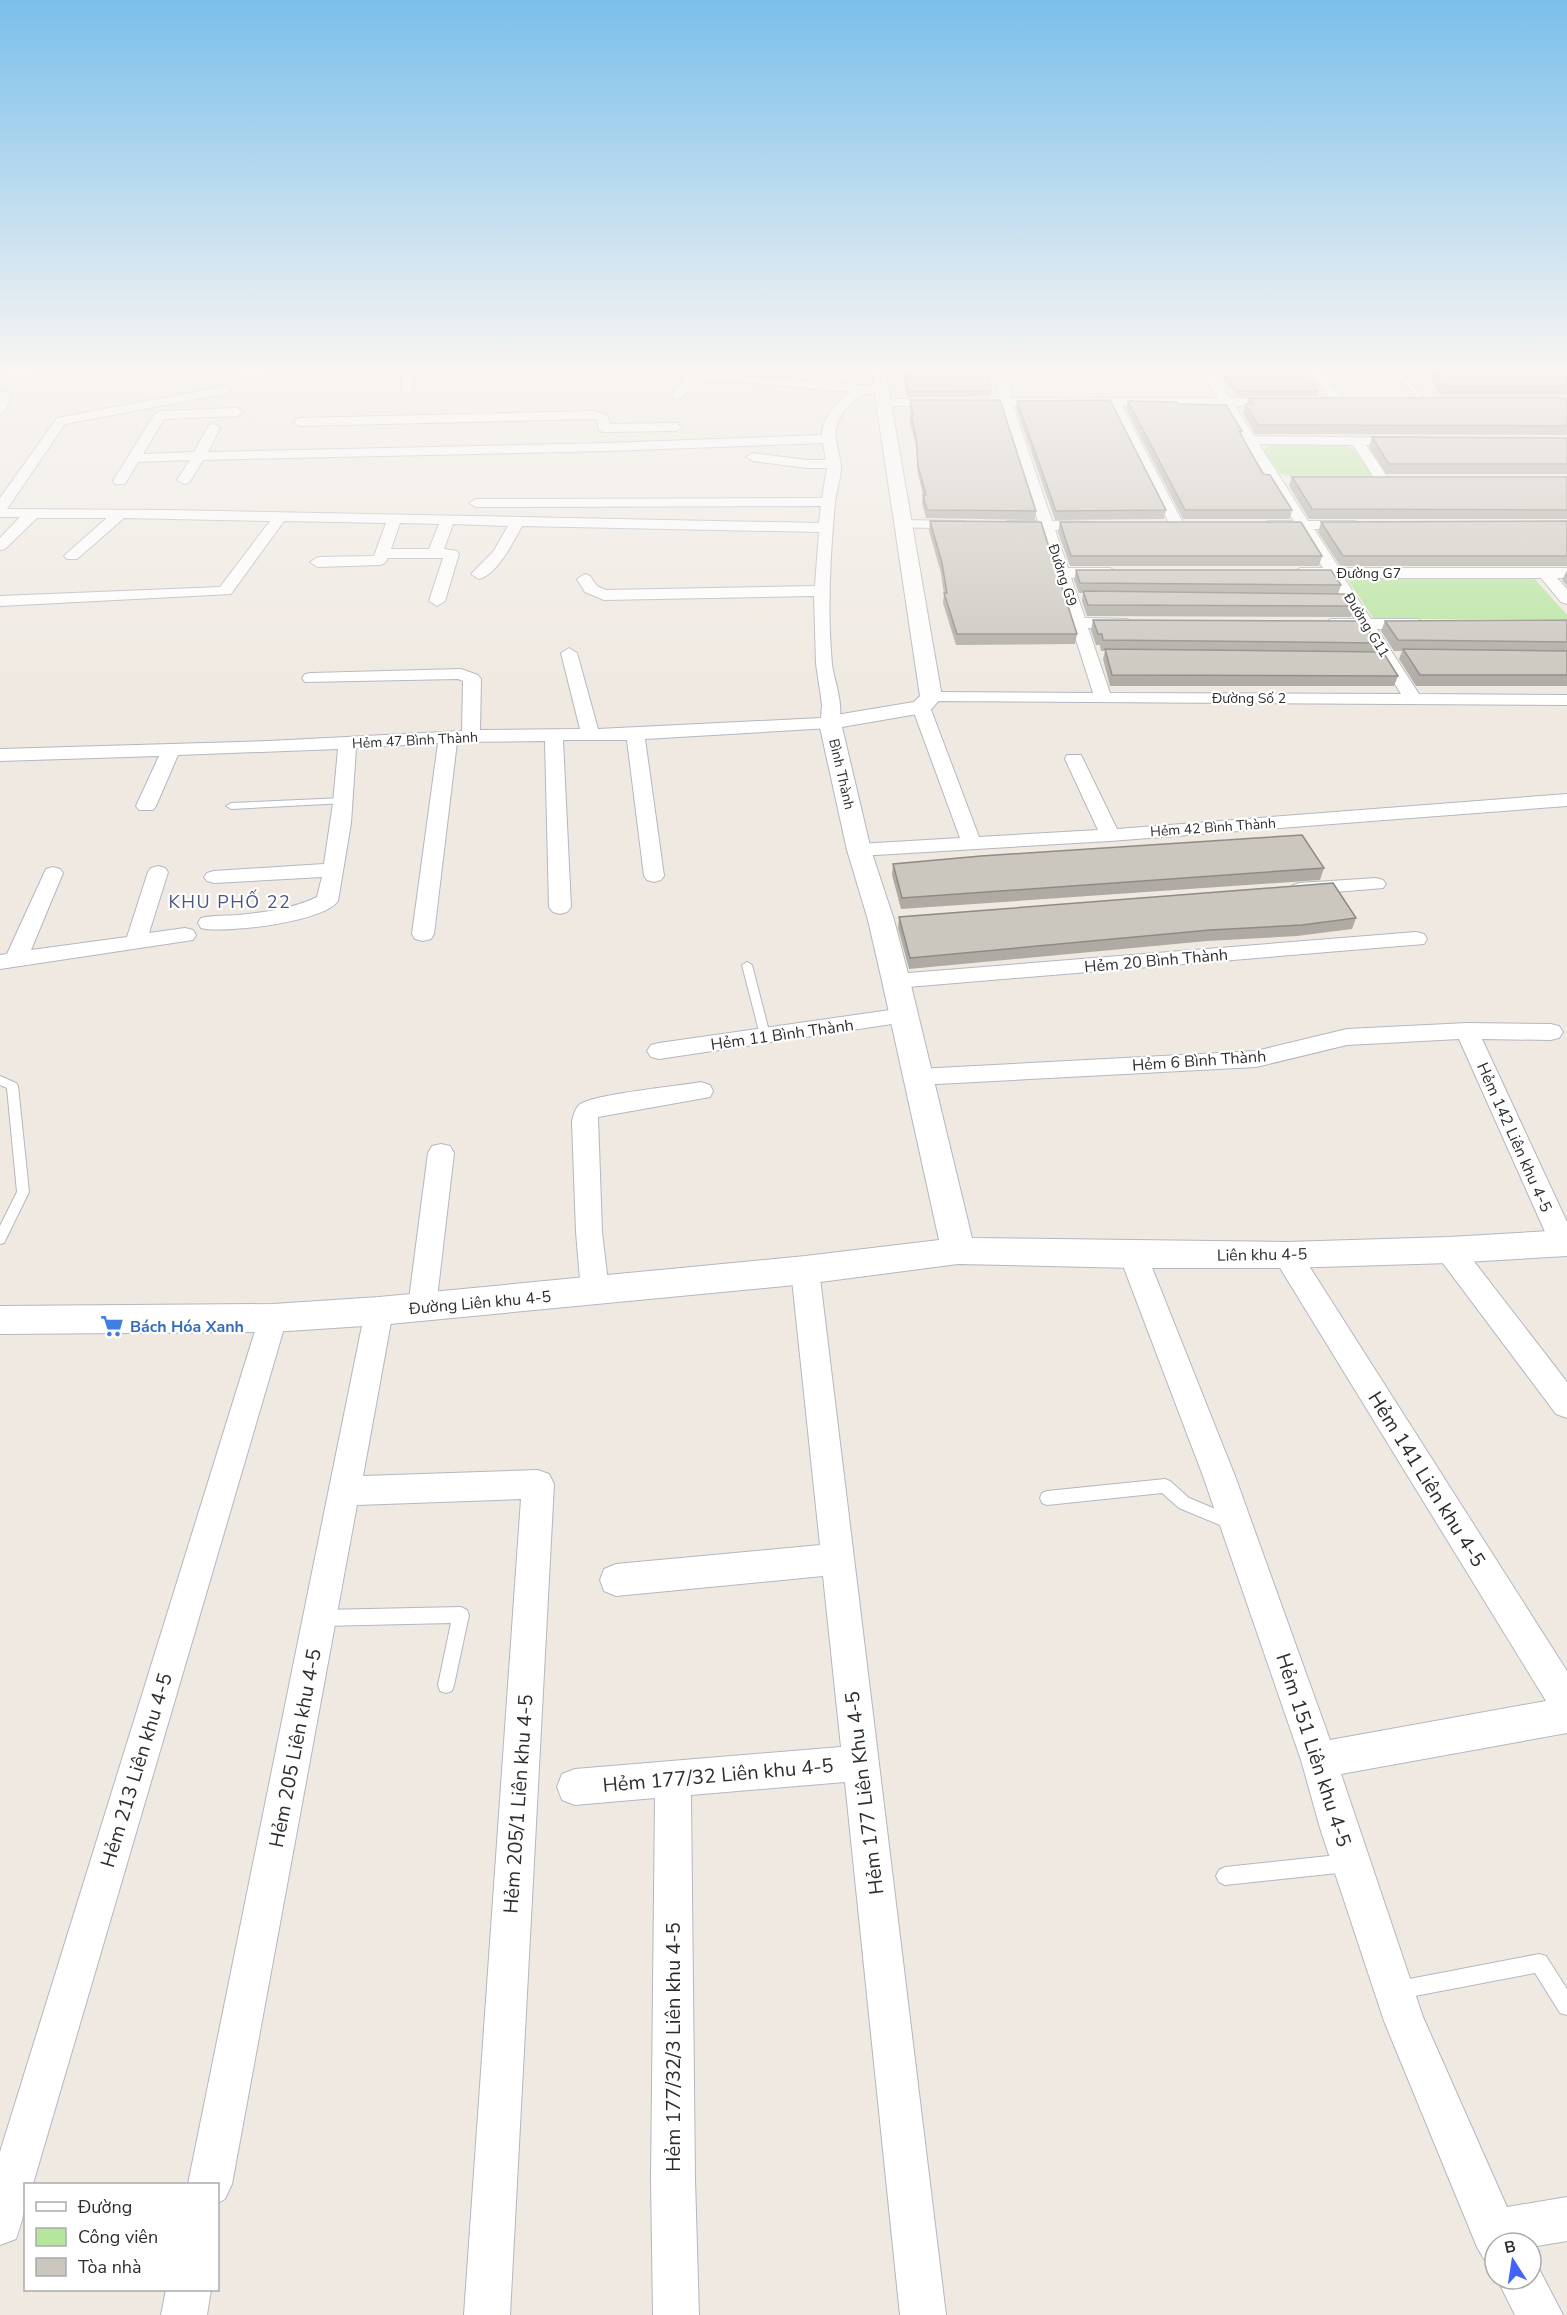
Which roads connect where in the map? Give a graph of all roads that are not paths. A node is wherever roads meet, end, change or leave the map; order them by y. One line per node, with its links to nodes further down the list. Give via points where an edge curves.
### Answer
1 (21, 476): 17 (street)
2 (123, 476): 13 (street)
3 (186, 476): 10 (street)
4 (831, 476): 15 (street)
5 (893, 476): 25 (street)
6 (1030, 476): 30 (street, Đường G9)
7 (1152, 476): 26 (street)
8 (1272, 476): 11 (street, Đường G11)
9 (1380, 476): 14 (street)
10 (184, 480)
11 (1275, 480): 12 (street); 28 (street, Đường G11)
12 (1295, 480)
13 (120, 481)
14 (1383, 481)
15 (828, 502): 16 (street); 32 (street)
16 (476, 503)
17 (0, 508)
18 (0, 513): 19 (street)
19 (33, 513): 20 (street); 34 (street)
20 (120, 514): 21 (street); 37 (street)
21 (279, 518): 22 (street); 49 (street, via 225,591)
22 (394, 520): 23 (street); 35 (street)
23 (447, 521): 24 (street); 36 (street)
24 (517, 522): 32 (street); 45 (street, via 499,554)
25 (902, 524): 30 (street); 61 (street)
26 (1177, 525)
27 (1258, 525): 28 (street)
28 (1304, 525): 29 (street); 42 (street, Đường G11)
29 (1376, 525)
30 (1047, 526): 31 (street); 39 (street, Đường G9)
31 (1106, 526)
32 (826, 528): 47 (street)
33 (362, 545): 35 (street)
34 (0, 546)
35 (384, 550): 36 (street); 38 (street, via 380,560)
36 (435, 553): 50 (street, via 452,554)
37 (72, 556)
38 (318, 562)
39 (1063, 573): 40 (street); 51 (street, Đường G9, via 1076,597)
40 (1122, 573)
41 (1287, 573): 42 (street, Đường G7)
42 (1334, 573): 43 (street, Đường G7); 54 (street, Đường G11, via 1345,600)
43 (1545, 573): 44 (street, Đường G7); 48 (street)
44 (1567, 573)
45 (479, 574)
46 (585, 579): 47 (street, via 591,589 604,595)
47 (822, 591): 62 (street)
48 (1567, 599)
49 (0, 601)
50 (437, 601)
51 (1079, 623): 52 (street); 58 (street, Đường G9, via 1095,655)
52 (1139, 624)
53 (1318, 624): 54 (street)
54 (1366, 624): 55 (street); 59 (street, Đường G11)
55 (1435, 624)
56 (569, 653): 63 (street)
57 (311, 678): 65 (street, via 461,674 472,678)
58 (1103, 697): 59 (street, Đường Số 2); 61 (street, Đường Số 2)
59 (1413, 699): 60 (street, Đường Số 2)
60 (1567, 700)
61 (926, 702): 62 (street, Bình Thành); 77 (street)
62 (830, 723): 64 (street, Hẻm 47 Bình Thành); 78 (street, Bình Thành)
63 (590, 734): 64 (street, Hẻm 47 Bình Thành); 66 (street, Hẻm 47 Bình Thành)
64 (635, 734): 82 (street)
65 (471, 736): 66 (street, Hẻm 47 Bình Thành); 67 (street, Hẻm 47 Bình Thành)
66 (554, 736): 86 (street)
67 (448, 738): 68 (street, Hẻm 47 Bình Thành); 88 (street)
68 (347, 744): 69 (street, Hẻm 47 Bình Thành); 73 (street)
69 (171, 750): 70 (street, Hẻm 47 Bình Thành); 74 (street)
70 (0, 755)
71 (1074, 759): 76 (street)
72 (1567, 800): 76 (street, Hẻm 42 Bình Thành)
73 (343, 801): 75 (lane); 79 (street)
74 (146, 806)
75 (231, 806)
76 (1110, 835): 77 (street, Hẻm 42 Bình Thành)
77 (972, 844): 78 (street, Hẻm 42 Bình Thành)
78 (859, 850): 94 (street, Bình Thành, via 893,919)
79 (334, 870): 83 (street); 87 (street, via 327,901 301,913)
80 (158, 872): 91 (street)
81 (53, 873): 92 (street)
82 (654, 876)
83 (214, 877)
84 (1376, 884): 85 (street)
85 (1281, 891)
86 (560, 907)
87 (209, 923)
88 (423, 934)
89 (185, 935): 91 (street)
90 (1416, 939): 94 (street, Hẻm 20 Bình Thành)
91 (136, 941): 92 (street)
92 (8, 960)
93 (747, 965): 98 (lane)
94 (896, 981): 95 (street, Bình Thành)
95 (904, 1016): 98 (street, Hẻm 11 Bình Thành); 100 (street, Bình Thành)
96 (1467, 1031): 97 (street, Hẻm 6 Bình Thành); 100 (street, Hẻm 6 Bình Thành, via 1347,1037 1256,1059); 105 (street, Hẻm 142 Liên khu 4-5)
97 (1551, 1032)
98 (765, 1035): 99 (street, Hẻm 11 Bình Thành)
99 (659, 1052)
100 (918, 1077): 107 (street, Bình Thành)
101 (0, 1080): 104 (lane, via 12,1086 23,1192)
102 (700, 1091): 111 (street, via 597,1107 587,1112 584,1133)
103 (441, 1153): 112 (street)
104 (0, 1239)
105 (1565, 1243): 106 (street, Liên khu 4-5)
106 (1449, 1250): 109 (street, Liên khu 4-5); 116 (street)
107 (957, 1251): 108 (street, Liên khu 4-5); 110 (street, Đường Liên khu 4-5)
108 (1133, 1255): 109 (street, Liên khu 4-5); 119 (street, Hẻm 151 Liên khu 4-5)
109 (1287, 1255): 124 (street, Hẻm 141 Liên khu 4-5)
110 (805, 1270): 111 (street, Đường Liên khu 4-5); 120 (street, Hẻm 177 Liên Khu 4-5)
111 (595, 1291): 112 (street, Đường Liên khu 4-5)
112 (422, 1307): 113 (street, Đường Liên khu 4-5)
113 (380, 1311): 114 (street, Đường Liên khu 4-5); 117 (street, Hẻm 205 Liên khu 4-5)
114 (273, 1318): 115 (street, Đường Liên khu 4-5); 136 (street, Hẻm 213 Liên khu 4-5)
115 (2, 1325)
116 (1567, 1405)
117 (346, 1491): 122 (street, Hẻm 205 Liên khu 4-5); 142 (street, Hẻm 205/1 Liên khu 4-5, via 538,1484)
118 (1047, 1498): 119 (lane, via 1165,1486 1184,1503)
119 (1236, 1524): 126 (street, Hẻm 151 Liên khu 4-5)
120 (837, 1559): 121 (street); 127 (street, Hẻm 177 Liên Khu 4-5)
121 (616, 1580)
122 (321, 1618): 123 (lane, via 461,1615); 134 (street, Hẻm 205 Liên khu 4-5)
123 (446, 1685)
124 (1567, 1703)
125 (1567, 1715): 126 (street)
126 (1319, 1760): 130 (street, Hẻm 151 Liên khu 4-5)
127 (861, 1763): 128 (street, Hẻm 177/32 Liên khu 4-5); 144 (street, Hẻm 177 Liên Khu 4-5)
128 (673, 1779): 129 (street, Hẻm 177/32 Liên khu 4-5); 143 (street, Hẻm 177/32/3 Liên khu 4-5)
129 (575, 1787)
130 (1351, 1862): 131 (lane); 132 (street, Hẻm 151 Liên khu 4-5)
131 (1225, 1876)
132 (1394, 1991): 133 (lane, via 1539,1963); 137 (street, Hẻm 151 Liên khu 4-5)
133 (1567, 2006)
134 (210, 2183)
135 (1567, 2218): 138 (street)
136 (0, 2223)
137 (1494, 2231)
138 (1519, 2231)
139 (189, 2291): 141 (street)
140 (1527, 2291): 145 (street)
141 (184, 2315)
142 (487, 2315)
143 (676, 2315)
144 (923, 2315)
145 (1540, 2315)

